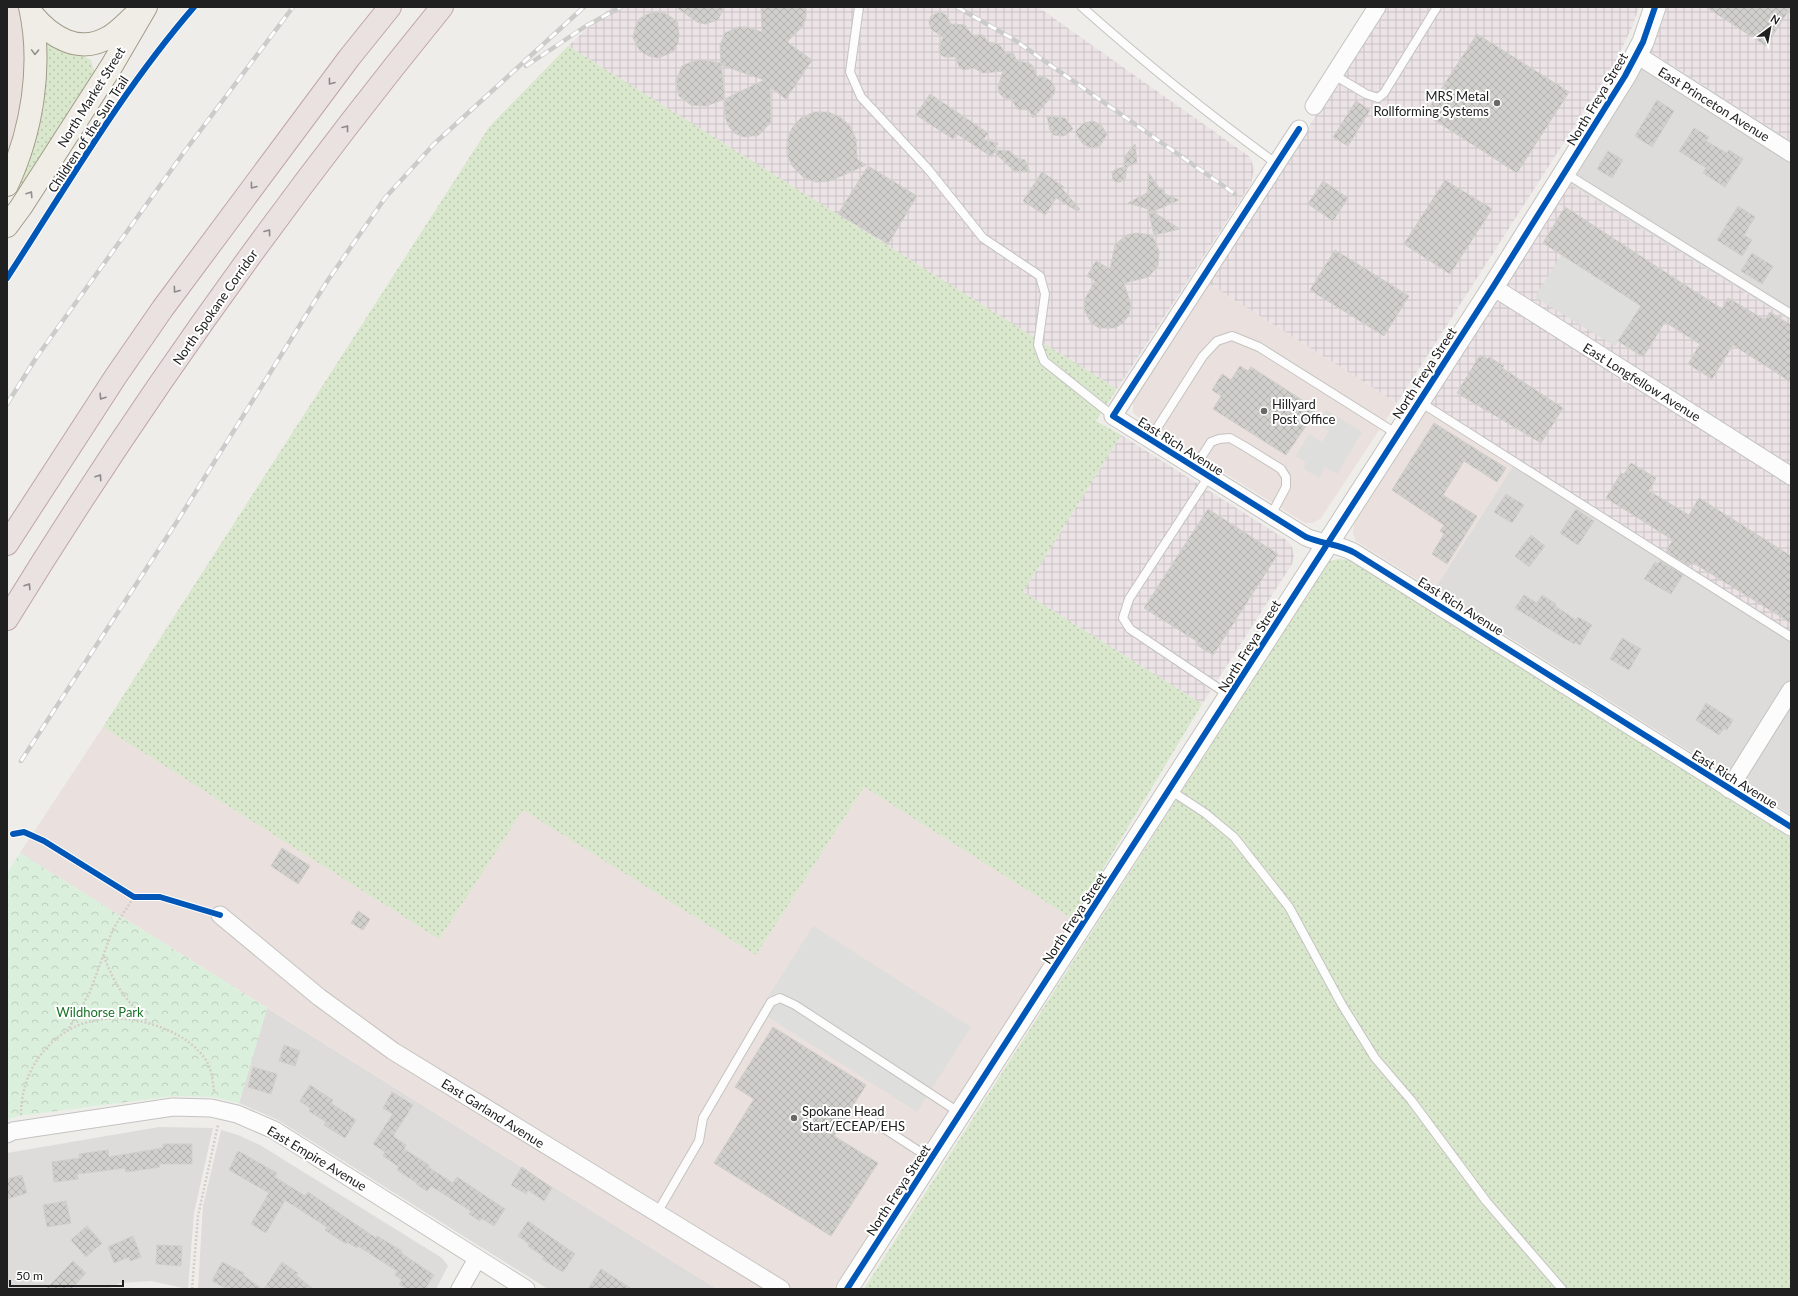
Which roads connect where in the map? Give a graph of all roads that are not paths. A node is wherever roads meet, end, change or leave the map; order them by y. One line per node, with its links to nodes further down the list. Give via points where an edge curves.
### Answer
1 (146, 7): 10 (main road, via 109,37 79,45 58,38 48,31); 20 (main road, North Market Street, one-way to 1, via 111,67)
2 (382, 7): 12 (highway)
3 (390, 7): 12 (highway)
4 (442, 7): 33 (highway, North Spokane Corridor, one-way to 4, via 216,303 339,137)
5 (859, 7): 24 (lane, via 850,72 861,97 928,169 983,238 1040,276 1045,294 1038,345 1044,361)
6 (1082, 7): 17 (lane, via 1128,48)
7 (1378, 7): 13 (street)
8 (1437, 7): 13 (lane, via 1384,93 1378,98 1366,94)
9 (1655, 7): 11 (street, North Freya Street)
10 (31, 10): 19 (main road, one-way to 19, via 35,45 34,79 27,128 18,162)
11 (1637, 55): 16 (street, East Princeton Avenue); 18 (street, North Freya Street)
12 (348, 58): 32 (highway, one-way to 32, via 159,314)
13 (1334, 75): 14 (street)
14 (1314, 106)
15 (1299, 129): 17 (street)
16 (1791, 153)
17 (1277, 164): 24 (street)
18 (1565, 172): 21 (street, North Freya Street); 22 (lane)
19 (7, 185)
20 (7, 226)
21 (1493, 287): 23 (street, North Freya Street); 29 (street, East Longfellow Avenue)
22 (1791, 314)
23 (1419, 401): 25 (street, North Freya Street); 34 (lane)
24 (1113, 416): 26 (street, East Rich Avenue)
25 (1397, 435): 26 (lane, via 1259,347 1232,336 1217,341 1203,356); 31 (street, North Freya Street)
26 (1150, 439): 27 (street, East Rich Avenue)
27 (1195, 467): 28 (street, East Rich Avenue); 30 (lane, via 1211,442 1230,438 1275,465 1286,477 1286,487)
28 (1209, 476): 30 (street, East Rich Avenue); 36 (lane, via 1129,599 1122,618 1130,629)
29 (1791, 476)
30 (1271, 515): 31 (street, East Rich Avenue, via 1306,537)
31 (1328, 543): 36 (street, North Freya Street); 37 (street, East Rich Avenue, via 1342,546 1355,553)
32 (7, 544)
33 (7, 619)
34 (1791, 637)
35 (1791, 690): 37 (street)
36 (1230, 696): 38 (street, North Freya Street)
37 (1729, 788): 39 (street, East Rich Avenue)
38 (1170, 790): 41 (street, North Freya Street); 51 (lane, via 1206,813 1234,837 1260,870 1289,907 1342,1005 1375,1058 1411,1100 1486,1201)
39 (1791, 827)
40 (220, 915): 45 (street, East Garland Avenue, via 319,997 393,1051)
41 (961, 1113): 44 (street, North Freya Street); 45 (lane, via 795,1005 780,998 771,1002 722,1084 703,1118 698,1141)
42 (865, 1116): 44 (lane)
43 (14, 1132): 46 (street, East Empire Avenue, via 173,1106 216,1109 237,1114 274,1130)
44 (932, 1159): 50 (street, North Freya Street)
45 (657, 1213): 49 (street, East Garland Avenue)
46 (477, 1259): 47 (street); 48 (street, East Empire Avenue)
47 (460, 1289)
48 (526, 1289)
49 (781, 1289)
50 (847, 1289)
51 (1562, 1289)

